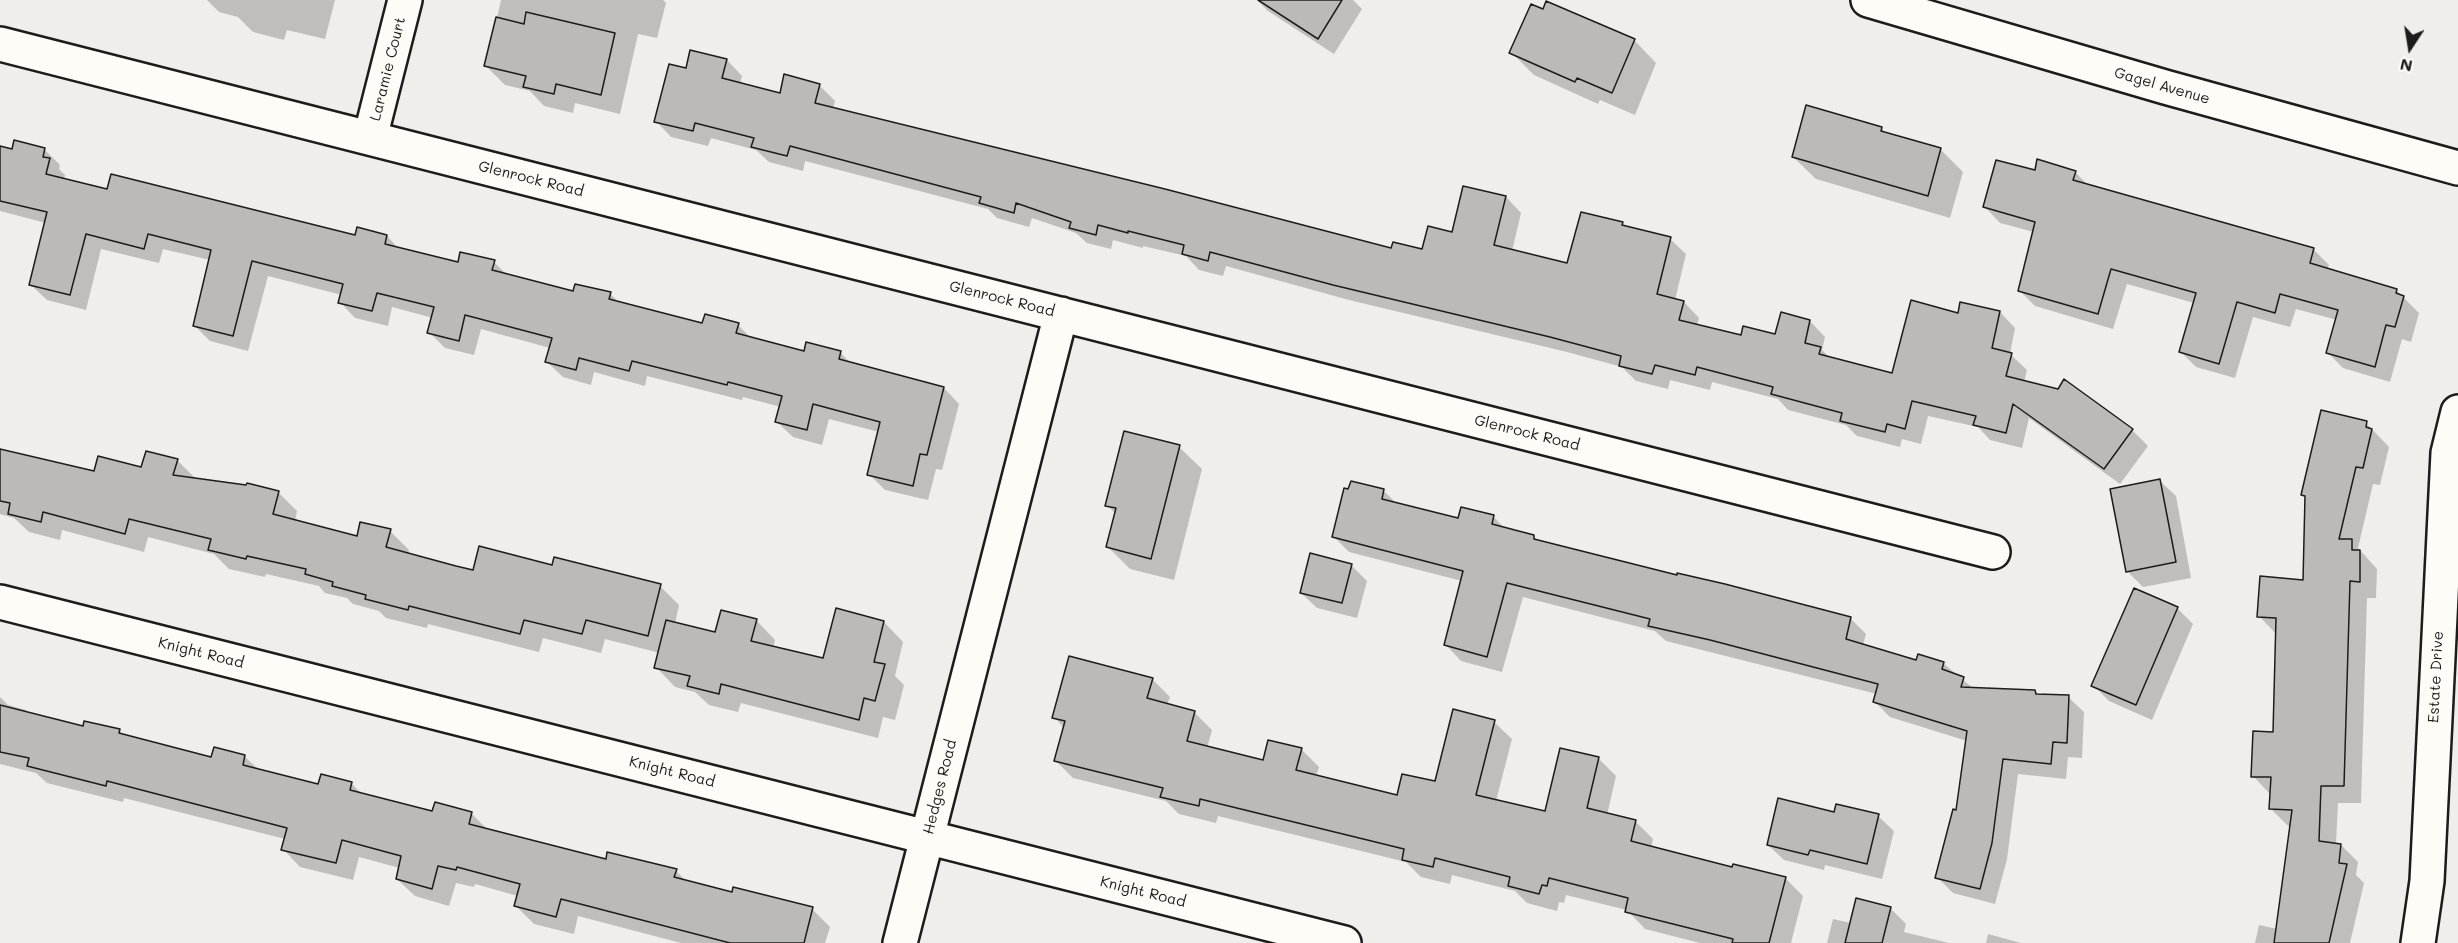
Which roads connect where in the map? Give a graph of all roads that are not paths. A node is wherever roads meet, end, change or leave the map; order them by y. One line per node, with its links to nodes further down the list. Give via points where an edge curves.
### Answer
1 (405, 0): 4 (street, Laramie Court)
2 (1868, 0): 5 (street, Gagel Avenue)
3 (0, 44): 4 (street, Glenrock Road)
4 (370, 138): 6 (street, Glenrock Road)
5 (2458, 168)
6 (1061, 314): 8 (street, Glenrock Road); 10 (street, Glenrock Road)
7 (2458, 412): 14 (street, Estate Drive, via 2448,453 2427,881)
8 (1993, 552)
9 (0, 602): 11 (street, Knight Road)
10 (980, 630): 11 (street, Hedges Road)
11 (927, 836): 12 (street, Hedges Road); 13 (street, Knight Road)
12 (900, 943)
13 (1344, 943)
14 (2418, 943)

